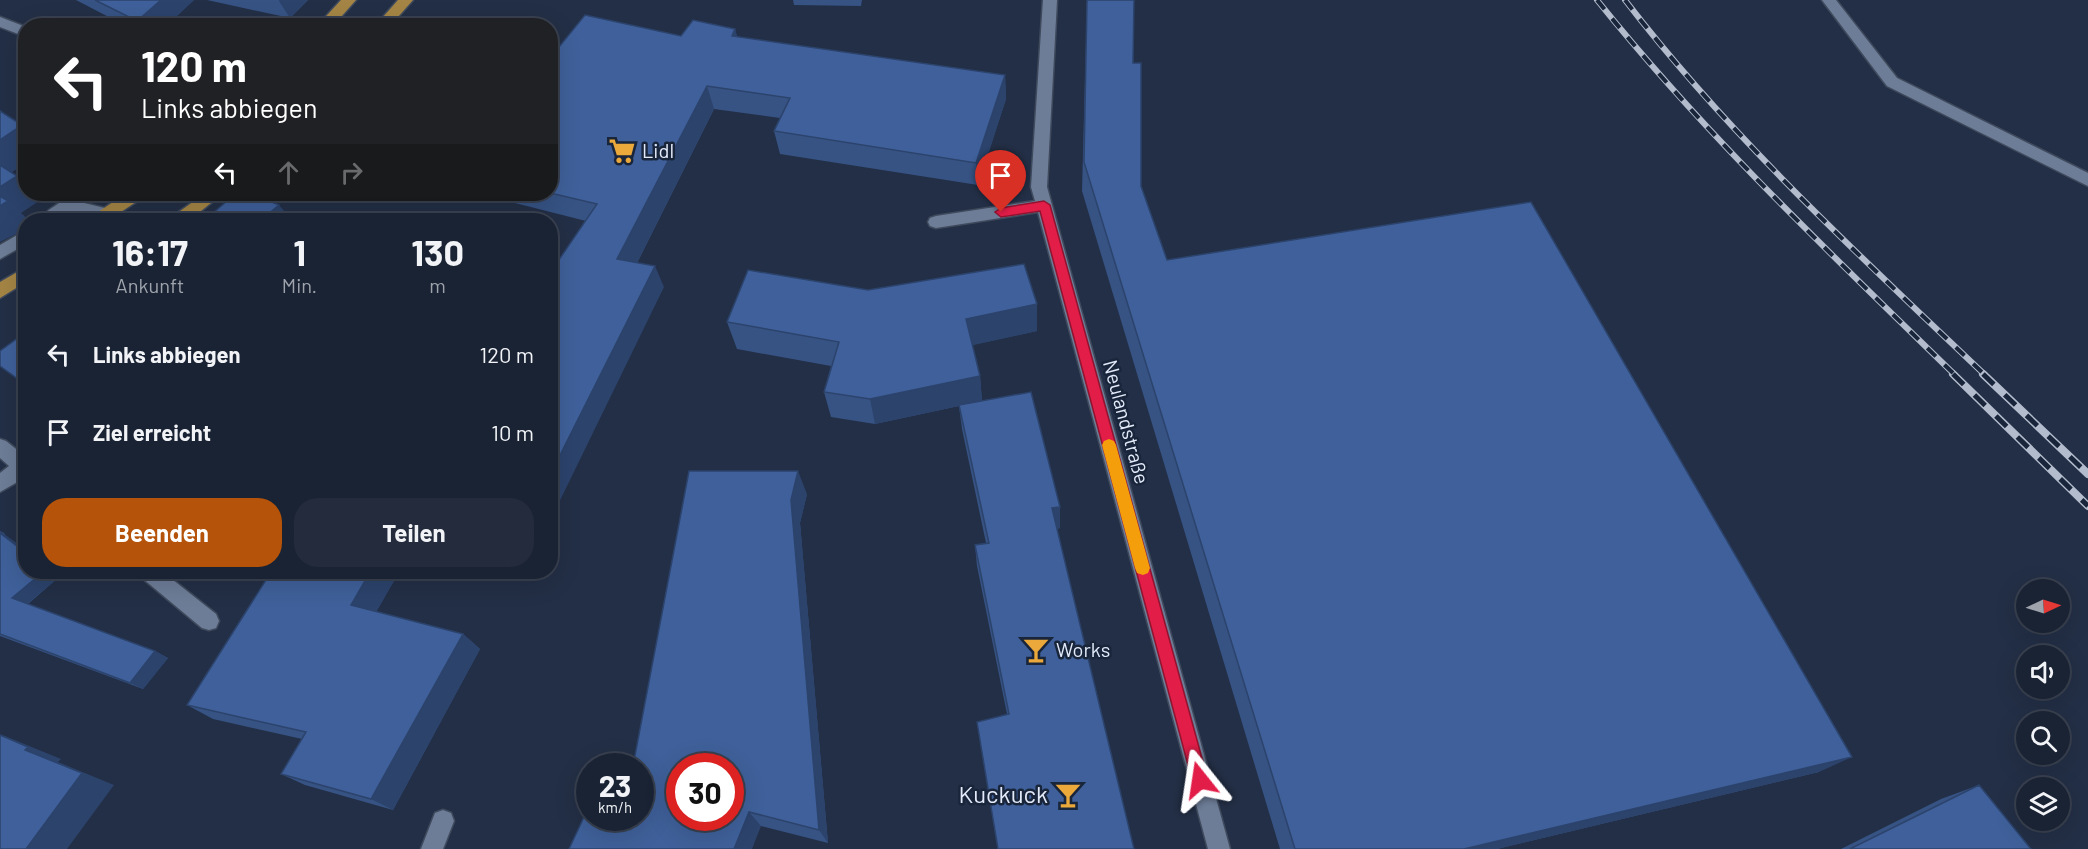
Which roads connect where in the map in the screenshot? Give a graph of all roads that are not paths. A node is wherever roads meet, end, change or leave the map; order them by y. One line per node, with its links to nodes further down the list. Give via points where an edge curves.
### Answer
1 (349, 0): 5 (main road)
2 (406, 0): 6 (main road)
3 (1050, 0): 14 (street, Neulandstraße, via 1039,187)
4 (1829, 0): 9 (street, via 1892,82)
5 (332, 18)
6 (389, 18)
7 (0, 22): 8 (street)
8 (18, 29)
9 (2088, 180)
10 (72, 201): 15 (street)
11 (75, 201): 16 (street)
12 (126, 201): 17 (main road)
13 (205, 201): 18 (main road)
14 (1044, 205): 19 (street); 32 (street, Neulandstraße)
15 (57, 213)
16 (96, 213)
17 (109, 213)
18 (188, 213)
19 (936, 222)
20 (18, 241): 21 (street)
21 (0, 253)
22 (18, 279): 23 (main road)
23 (0, 291)
24 (0, 447): 25 (street)
25 (18, 463)
26 (18, 472): 27 (street)
27 (0, 484)
28 (157, 579): 29 (street)
29 (208, 621)
30 (443, 821): 31 (street)
31 (432, 849)
32 (1219, 849)

